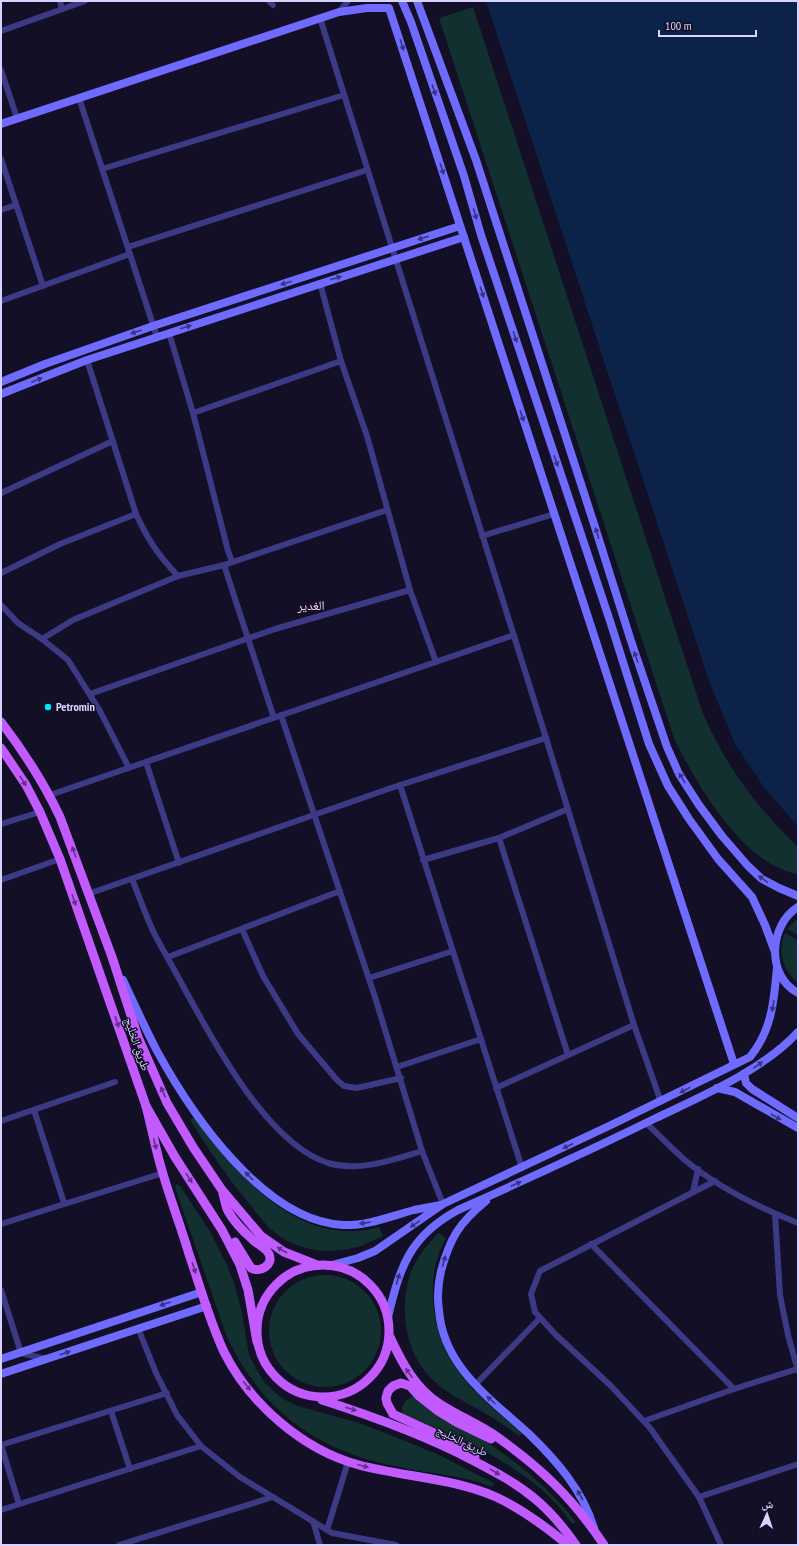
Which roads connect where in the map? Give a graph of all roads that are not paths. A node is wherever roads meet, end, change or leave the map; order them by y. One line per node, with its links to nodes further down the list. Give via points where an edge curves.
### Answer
1 (60, 1): 7 (street)
2 (85, 1): 7 (street)
3 (348, 1): 8 (street)
4 (402, 1): 80 (main road, one-way to 80, via 464,176 481,235 649,744 668,786 689,819 718,859 752,897)
5 (417, 1): 76 (main road, one-way to 5, via 762,879 748,866 699,805 679,774 667,747 476,160)
6 (387, 4): 8 (main road); 21 (main road, one-way to 21)
7 (62, 9): 10 (street)
8 (339, 12): 9 (main road)
9 (320, 18): 12 (street); 13 (main road)
10 (1, 31)
11 (1, 70): 14 (street)
12 (344, 95): 17 (street); 18 (street)
13 (79, 98): 14 (main road); 17 (street)
14 (17, 118): 15 (main road)
15 (1, 124)
16 (1, 158): 19 (street)
17 (102, 169): 23 (street)
18 (367, 170): 23 (street); 24 (street)
19 (16, 205): 20 (street); 28 (street)
20 (1, 210)
21 (460, 226): 22 (main road); 24 (main road, one-way to 24)
22 (464, 237): 26 (main road); 42 (main road, one-way to 42)
23 (128, 247): 25 (street)
24 (392, 248): 26 (street); 30 (main road, one-way to 30)
25 (130, 254): 28 (street); 30 (street)
26 (396, 259): 27 (main road, one-way to 26); 43 (street)
27 (320, 283): 31 (main road, one-way to 27); 34 (street)
28 (43, 286): 29 (street)
29 (1, 300)
30 (153, 326): 32 (street); 35 (main road, one-way to 35)
31 (169, 333): 32 (main road); 37 (street)
32 (157, 337): 33 (main road)
33 (87, 360): 36 (main road, one-way to 33); 38 (street)
34 (341, 362): 37 (street); 40 (street, via 367,436)
35 (1, 382)
36 (1, 394)
37 (193, 413): 44 (street)
38 (113, 441): 39 (street); 41 (street)
39 (1, 493)
40 (387, 510): 44 (street); 48 (street)
41 (136, 514): 46 (street, via 60,544); 47 (street, via 159,556)
42 (554, 514): 43 (street); 90 (main road)
43 (482, 536): 50 (street)
44 (232, 561): 45 (street)
45 (224, 565): 47 (street); 51 (street)
46 (1, 573)
47 (178, 576): 52 (street, via 73,620)
48 (410, 590): 51 (street); 53 (street)
49 (1, 605): 52 (street, via 18,623)
50 (514, 635): 53 (street); 58 (street)
51 (249, 638): 54 (street); 56 (street)
52 (42, 639): 54 (street, via 68,660)
53 (436, 662): 55 (street)
54 (90, 694): 61 (street)
55 (281, 715): 56 (street); 66 (street)
56 (274, 718): 60 (street)
57 (1, 722): 63 (main road, طريق الخليج)
58 (546, 738): 62 (street); 64 (street)
59 (1, 748): 65 (main road, طريق الخليج, one-way to 65, via 26,785)
60 (146, 762): 61 (street); 71 (street)
61 (129, 768): 63 (street)
62 (400, 785): 66 (street); 70 (street)
63 (50, 795): 75 (main road, طريق الخليج, one-way to 63)
64 (568, 809): 68 (street); 86 (street)
65 (40, 812): 67 (street); 69 (main road, طريق الخليج)
66 (315, 815): 71 (street); 74 (street)
67 (1, 824)
68 (499, 838): 70 (street); 89 (street)
69 (60, 859): 73 (street); 98 (main road, طريق الخليج, one-way to 98)
70 (423, 860): 79 (street)
71 (179, 863): 72 (street)
72 (132, 879): 75 (street); 82 (street, via 155,935)
73 (1, 880)
74 (340, 891): 78 (street); 84 (street)
75 (88, 894): 81 (main road, طريق الخليج)
76 (798, 896)
77 (798, 907): 80 (main road, via 782,922 776,937)
78 (242, 929): 82 (street); 93 (street, via 263,976 298,1034 337,1080 344,1086 357,1088)
79 (452, 951): 84 (street); 88 (street)
80 (775, 952): 83 (main road)
81 (112, 957): 109 (main road, طريق الخليج, one-way to 81, via 167,1103 138,1037); 114 (main road, one-way to 81, via 363,1224 344,1225 308,1217 272,1197 233,1160 196,1112 158,1052)
82 (168, 957): 104 (street, via 214,1044 241,1083 293,1143 311,1156 346,1166 367,1166)
83 (777, 967): 85 (main road, via 785,981); 90 (main road, one-way to 90, via 773,1007 759,1046 750,1057)
84 (369, 978): 91 (street)
85 (798, 994)
86 (634, 1025): 89 (street); 97 (street)
87 (798, 1032): 92 (main road, one-way to 87, via 777,1051)
88 (481, 1039): 91 (street); 95 (street)
89 (568, 1055): 95 (street)
90 (734, 1064): 97 (main road, one-way to 97)
91 (397, 1067): 93 (street)
92 (744, 1074): 96 (main road); 100 (main road, via 746,1083 752,1089)
93 (401, 1078): 104 (street)
94 (115, 1082): 99 (street)
95 (496, 1088): 105 (street)
96 (717, 1088): 102 (main road); 103 (main road, one-way to 103, via 735,1092)
97 (661, 1102): 105 (main road, one-way to 105)
98 (146, 1106): 107 (main road, one-way to 107); 112 (main road, طريق الخليج, one-way to 112)
99 (34, 1110): 101 (street); 113 (street)
100 (798, 1118)
101 (1, 1121)
102 (646, 1123): 106 (street); 111 (main road, one-way to 102)
103 (798, 1128)
104 (422, 1151): 114 (street)
105 (522, 1168): 114 (main road)
106 (698, 1169): 108 (street); 110 (street)
107 (163, 1174): 113 (street); 122 (main road, one-way to 122)
108 (715, 1181): 110 (street); 115 (street)
109 (222, 1190): 112 (main road, via 228,1211 253,1240 268,1252 270,1256 267,1266 255,1270 251,1268 218,1217); 119 (main road, طريق الخليج, one-way to 109, via 284,1252 261,1236)
110 (693, 1192): 118 (street)
111 (496, 1193): 124 (main road, one-way to 111, via 402,1267 422,1235 448,1216); 134 (main road, one-way to 111, via 458,1365 446,1342 439,1317 438,1282 448,1248 456,1233 465,1220)
112 (204, 1201): 128 (main road, طريق الخليج, via 240,1265 248,1290)
113 (64, 1203): 116 (street)
114 (443, 1204): 120 (main road, one-way to 120, via 375,1251)
115 (775, 1214): 117 (street); 132 (street, via 780,1295)
116 (1, 1224)
117 (798, 1224)
118 (591, 1244): 125 (street, via 540,1271 531,1294 535,1312); 135 (street)
119 (317, 1265): 120 (main road); 128 (main road, via 307,1266 288,1274 273,1287 262,1303 257,1322)
120 (332, 1265): 124 (main road, via 357,1273 370,1283 380,1295)
121 (1, 1290): 129 (street)
122 (202, 1292): 123 (main road); 129 (main road, one-way to 129)
123 (207, 1306): 126 (main road); 143 (main road, one-way to 143, via 224,1352 262,1405 299,1436 323,1451)
124 (388, 1317): 127 (main road)
125 (540, 1318): 134 (street); 139 (street, via 612,1386)
126 (138, 1328): 131 (main road, one-way to 126); 136 (street)
127 (390, 1337): 137 (main road, via 382,1363 370,1379 353,1391 334,1397); 141 (main road, طريق الخليج, one-way to 127, via 479,1425 444,1406 420,1387 404,1366)
128 (257, 1342): 137 (main road, via 264,1362 276,1378 293,1390)
129 (21, 1353): 130 (main road); 131 (street)
130 (1, 1359)
131 (46, 1359): 133 (main road)
132 (798, 1370): 135 (street)
133 (1, 1374)
134 (475, 1386): 153 (main road, one-way to 134, via 587,1508 565,1473 530,1435)
135 (734, 1389): 139 (street)
136 (166, 1393): 138 (street); 142 (street, via 177,1415)
137 (313, 1397): 145 (main road, طريق الخليج, one-way to 145, via 399,1426)
138 (111, 1411): 140 (street); 146 (street)
139 (644, 1421): 148 (street)
140 (1, 1445): 149 (street)
141 (507, 1445): 145 (main road, via 456,1422 438,1411 410,1386 401,1383 388,1391 387,1403 393,1414 454,1442 471,1452); 153 (main road, طريق الخليج, via 562,1490)
142 (201, 1446): 146 (street); 147 (street, via 240,1477)
143 (348, 1462): 152 (street); 160 (main road, one-way to 160, via 454,1484 494,1496 526,1513)
144 (798, 1464): 148 (street)
145 (482, 1465): 161 (main road, طريق الخليج, one-way to 161, via 533,1497)
146 (130, 1469): 149 (street)
147 (273, 1497): 151 (street); 154 (street)
148 (699, 1497): 163 (street)
149 (19, 1504): 150 (street)
150 (1, 1510)
151 (313, 1521): 152 (street); 158 (street)
152 (328, 1530): 155 (street)
153 (595, 1531): 162 (main road, طريق الخليج)
154 (144, 1537): 156 (street); 157 (street)
155 (371, 1542): 159 (street)
156 (119, 1545)
157 (147, 1545)
158 (320, 1545)
159 (396, 1545)
160 (568, 1545)
161 (576, 1545)
162 (604, 1545)
163 (721, 1545)

